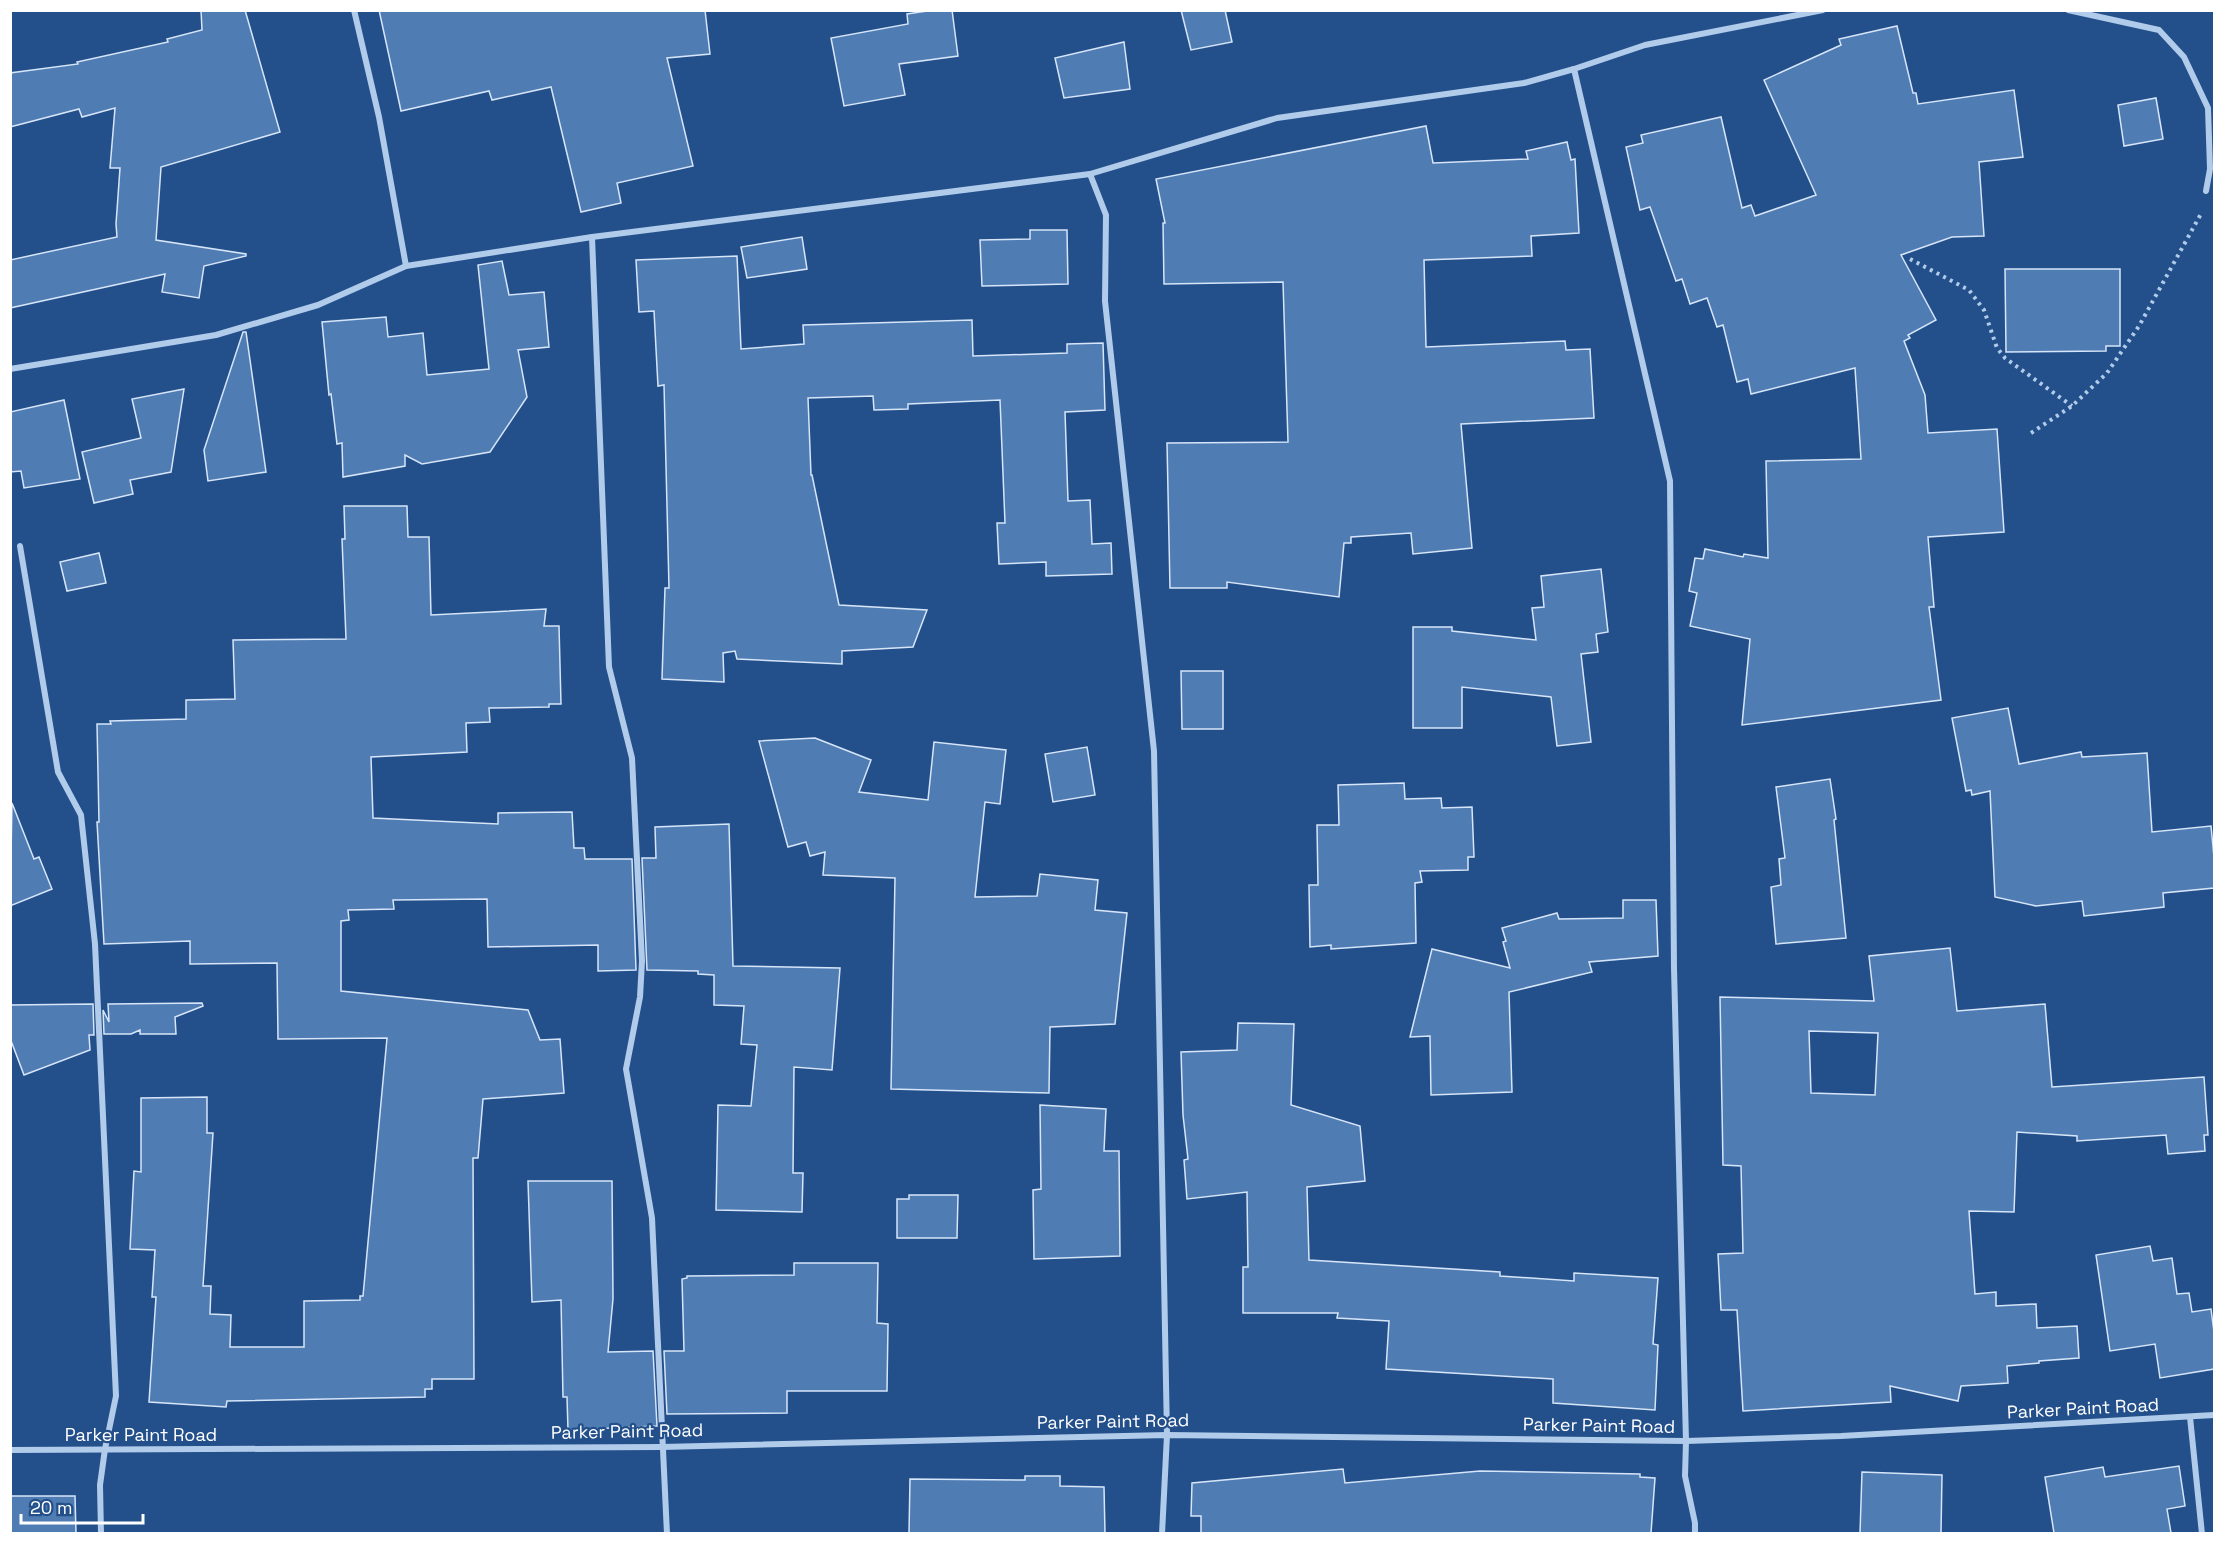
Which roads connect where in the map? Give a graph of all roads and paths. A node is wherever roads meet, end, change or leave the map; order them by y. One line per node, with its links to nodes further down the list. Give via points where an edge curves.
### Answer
1 (354, 10): 9 (street, via 379,117)
2 (1823, 10): 4 (street, via 1645,45)
3 (2068, 10): 6 (street, via 2159,30 2184,57 2208,108 2210,169)
4 (1574, 69): 5 (street, via 1524,83 1277,118); 17 (street, via 1670,482 1674,968)
5 (1090, 174): 7 (street); 16 (street, via 1106,215 1105,301 1154,751)
6 (2206, 191): 11 (path, via 2204,209 2139,326 2107,373)
7 (592, 237): 9 (street); 18 (street, via 609,667 632,758 642,962 640,997 626,1068 652,1218)
8 (1910, 259): 11 (path, via 1969,290 1984,310 1997,348 2005,358)
9 (405, 266): 10 (street, via 318,305 216,334)
10 (10, 369)
11 (2072, 406): 12 (path)
12 (2031, 433)
13 (20, 546): 19 (street, via 58,772 81,815 95,944 116,1396)
14 (2214, 1415): 15 (street, Parker Paint Road)
15 (2190, 1417): 17 (street, Parker Paint Road); 25 (street)
16 (1167, 1435): 17 (street, Parker Paint Road); 18 (street, Parker Paint Road); 23 (street)
17 (1686, 1441): 24 (street, via 1685,1476)
18 (662, 1447): 19 (street, Parker Paint Road); 22 (street)
19 (105, 1449): 20 (street, Parker Paint Road); 21 (street, via 100,1485)
20 (10, 1450)
21 (101, 1533)
22 (667, 1533)
23 (1162, 1533)
24 (1695, 1533)
25 (2202, 1533)

